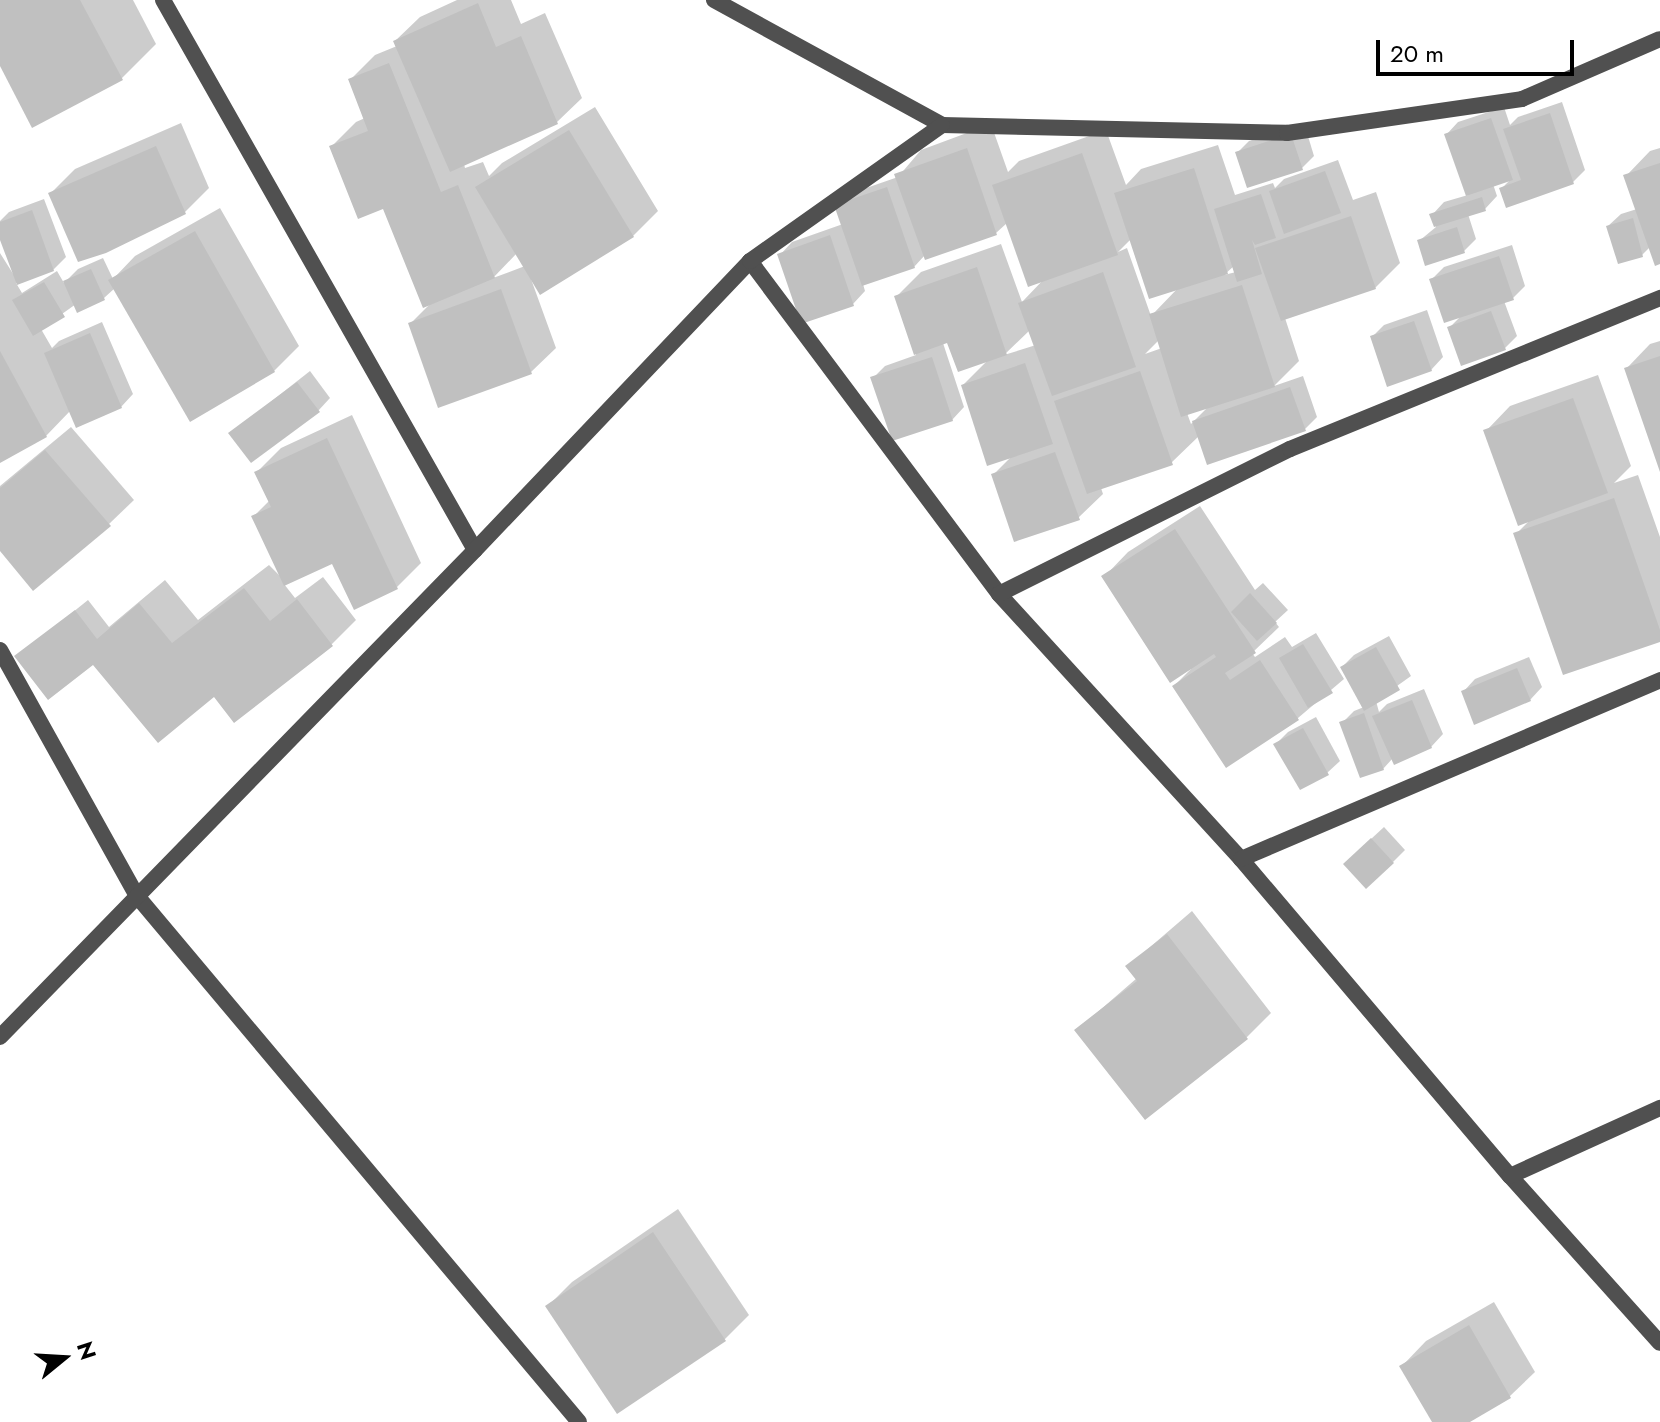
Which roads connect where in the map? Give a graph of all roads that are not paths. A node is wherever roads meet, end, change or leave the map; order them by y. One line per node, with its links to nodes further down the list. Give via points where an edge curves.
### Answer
1 (163, 0): 7 (street)
2 (714, 0): 4 (street)
3 (1660, 39): 4 (street, via 1522,99 1287,133)
4 (942, 125): 5 (street)
5 (750, 261): 7 (street); 8 (street)
6 (1660, 298): 8 (street, via 1290,449)
7 (475, 550): 12 (street)
8 (999, 594): 11 (street)
9 (0, 650): 12 (street)
10 (1660, 680): 11 (street)
11 (1241, 859): 15 (street)
12 (137, 896): 13 (street); 17 (street)
13 (0, 1037)
14 (1660, 1108): 15 (street)
15 (1510, 1176): 16 (street)
16 (1660, 1343)
17 (579, 1422)

